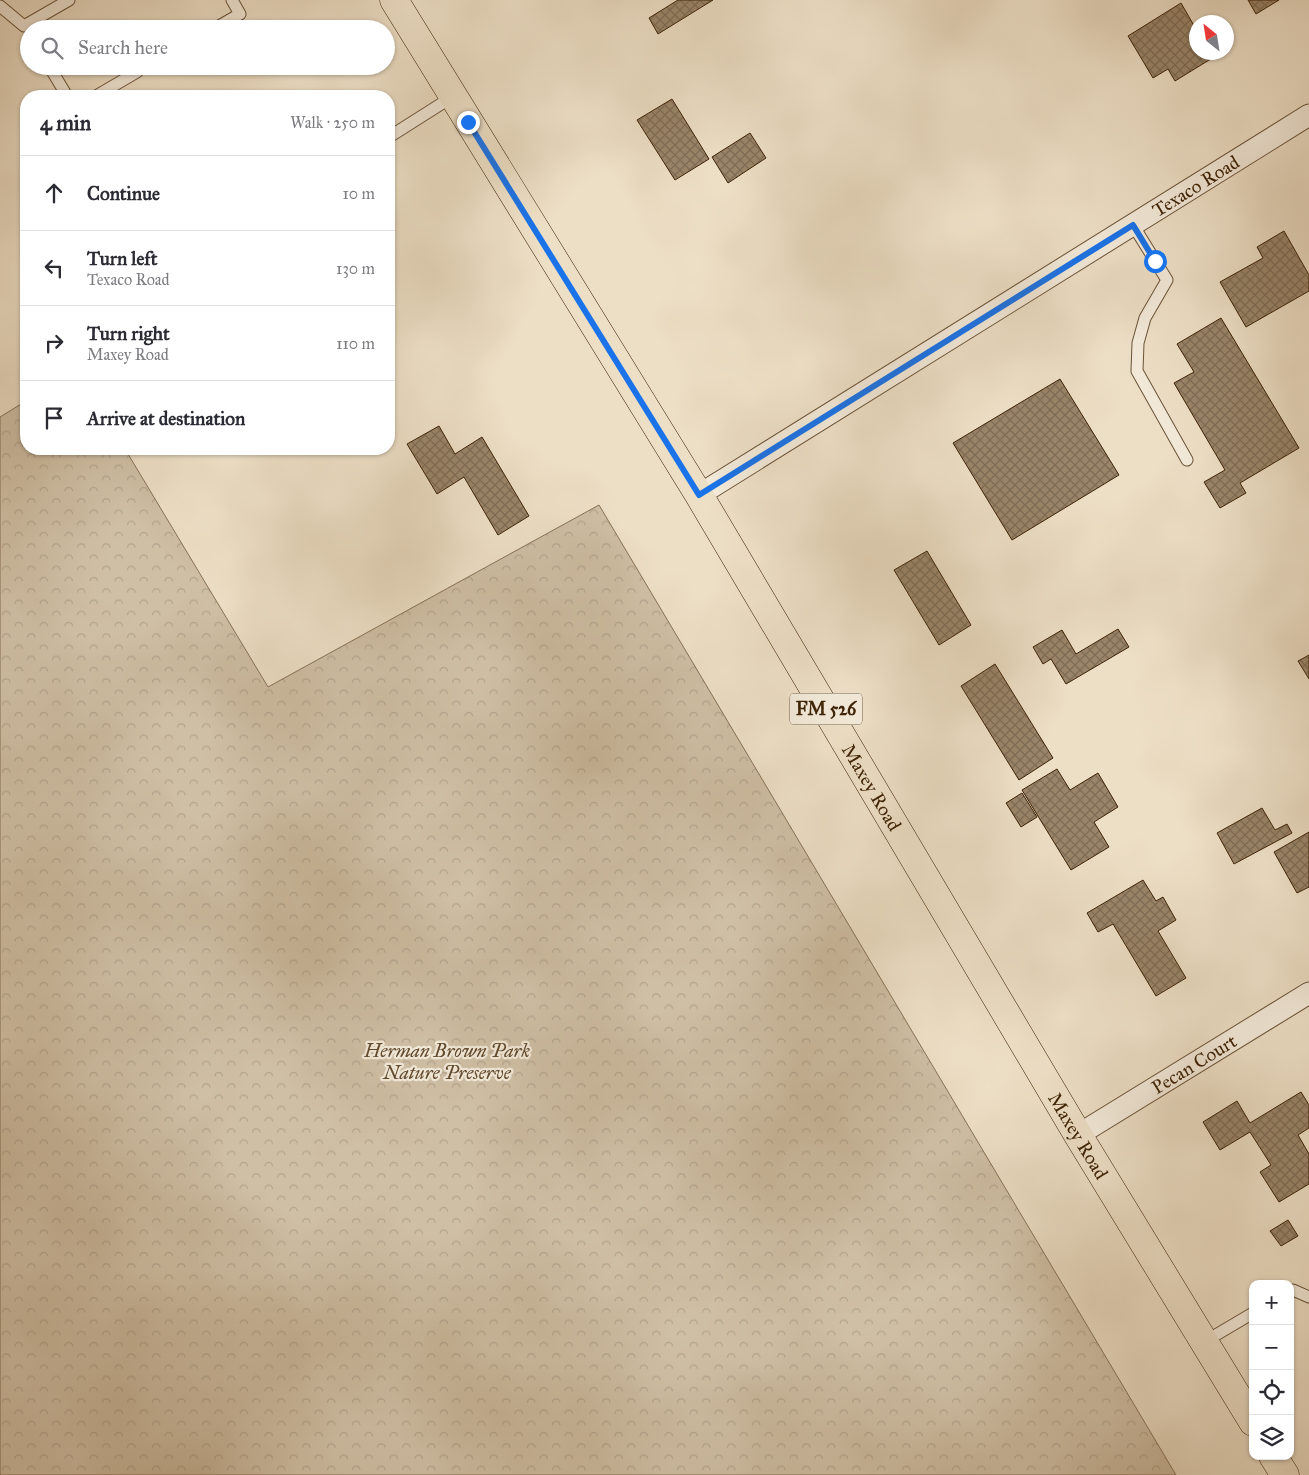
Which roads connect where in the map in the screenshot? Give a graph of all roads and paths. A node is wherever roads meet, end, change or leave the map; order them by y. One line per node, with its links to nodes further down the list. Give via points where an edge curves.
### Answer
1 (70, 0): 5 (lane)
2 (232, 0): 6 (lane, via 240,14)
3 (394, 0): 12 (main road, Maxey Road / FM 526)
4 (0, 6): 7 (lane)
5 (41, 20)
6 (230, 20)
7 (20, 24)
8 (54, 75): 10 (lane)
9 (132, 75): 11 (lane)
10 (63, 90)
11 (106, 90)
12 (452, 97): 14 (lane); 17 (main road, Maxey Road / FM 526)
13 (1309, 115): 15 (street, Texaco Road)
14 (395, 133)
15 (1133, 225): 16 (lane, via 1167,280 1146,318 1138,344 1137,371); 17 (street, Texaco Road)
16 (1187, 460)
17 (699, 495): 19 (main road, Maxey Road / FM 526)
18 (1309, 993): 19 (street, Pecan Court)
19 (1078, 1134): 23 (main road, Maxey Road / FM 526)
20 (1294, 1290): 21 (lane)
21 (1309, 1297)
22 (1249, 1315): 23 (lane)
23 (1204, 1342): 24 (main road, Maxey Road / FM 526)
24 (1249, 1415)
25 (1276, 1460): 26 (main road)
26 (1285, 1475)

